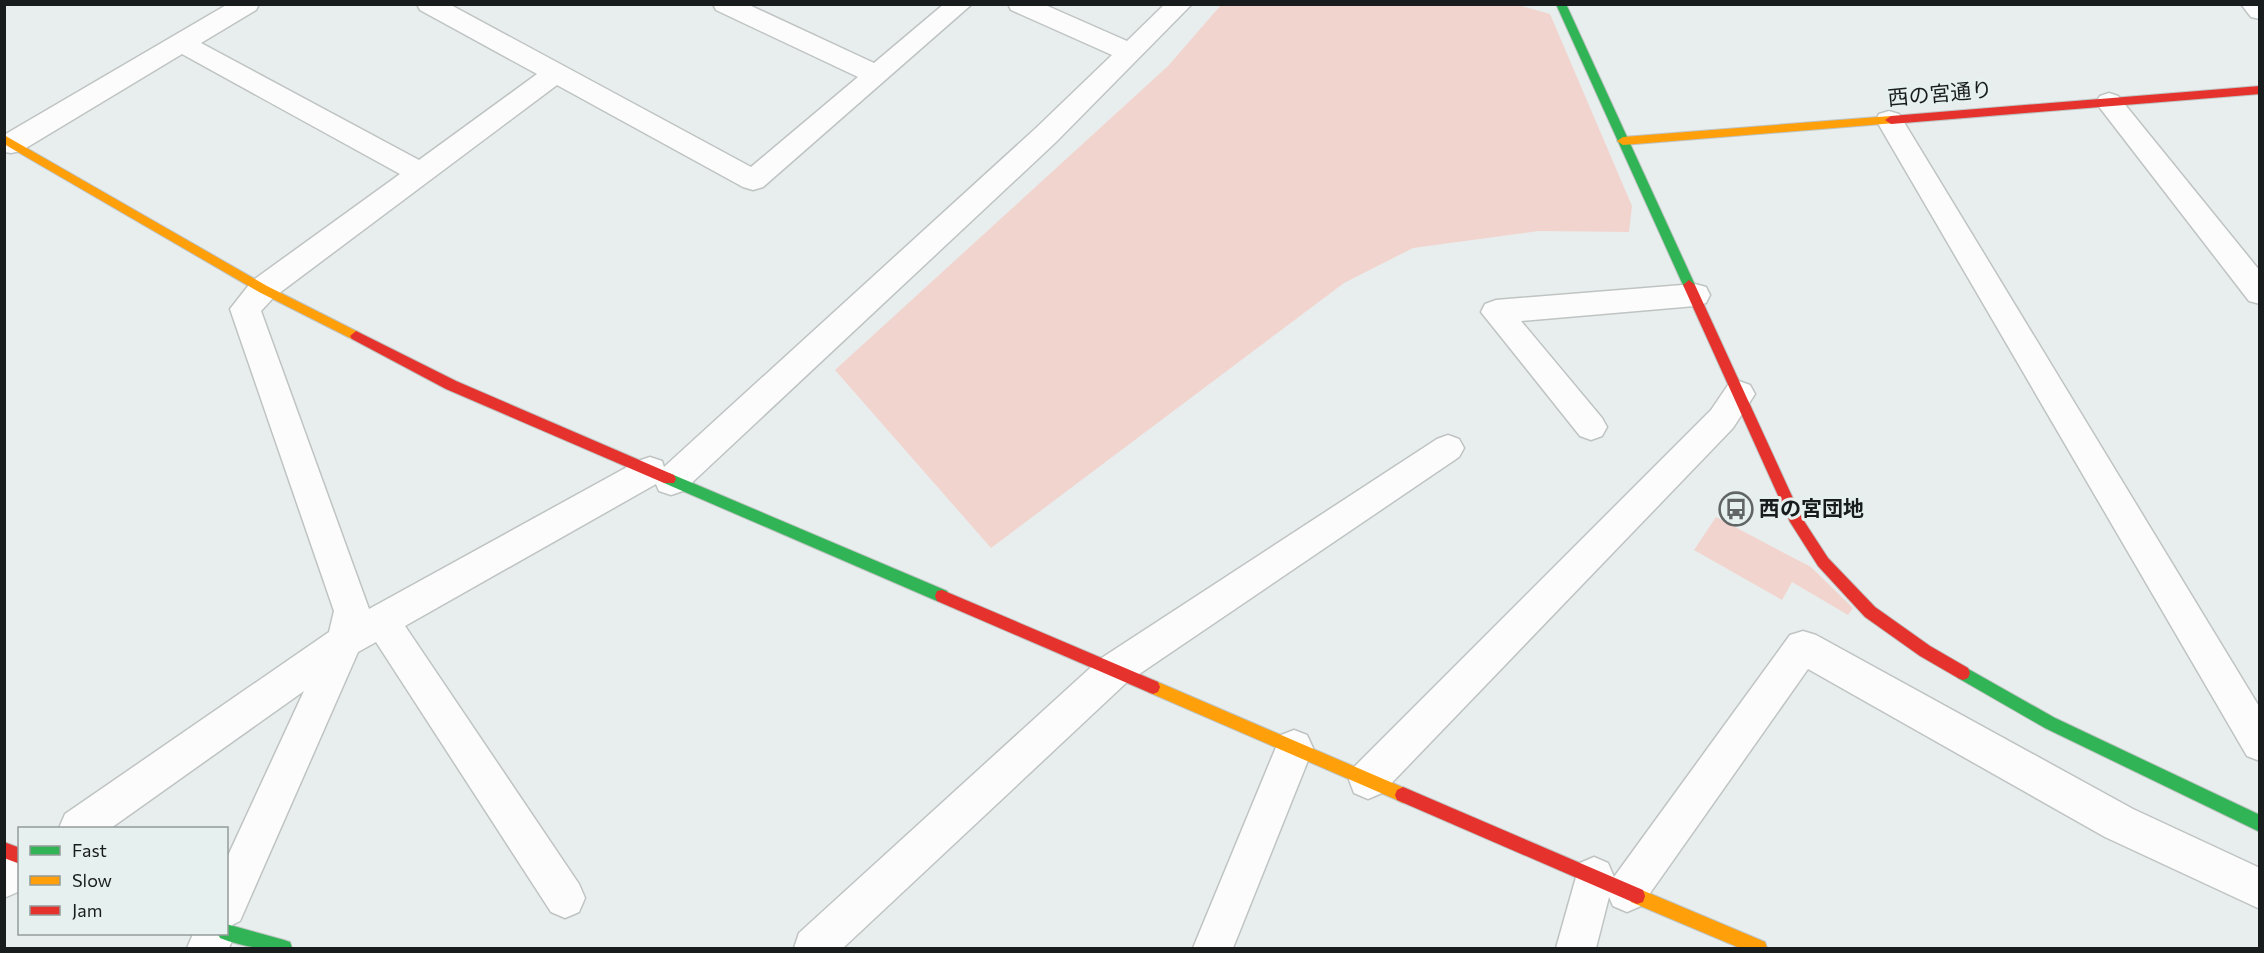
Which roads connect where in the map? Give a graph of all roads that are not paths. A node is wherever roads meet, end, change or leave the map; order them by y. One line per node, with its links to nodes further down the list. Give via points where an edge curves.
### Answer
1 (247, 4): 10 (street)
2 (429, 4): 12 (street)
3 (725, 4): 13 (street)
4 (960, 4): 13 (street)
5 (1020, 4): 11 (street)
6 (1180, 4): 11 (street)
7 (1561, 4): 17 (street)
8 (2253, 4): 9 (street)
9 (2259, 11)
10 (181, 43): 18 (street); 19 (street)
11 (1130, 53): 26 (street, via 1046,135)
12 (557, 72): 13 (street, via 753,180); 19 (street)
13 (877, 75)
14 (2259, 90): 15 (street, 西の宮通り)
15 (2109, 102): 16 (street, 西の宮通り); 21 (street)
16 (1889, 120): 17 (street, 西の宮通り); 30 (street)
17 (1623, 141): 22 (street)
18 (8, 142): 20 (street)
19 (421, 173): 20 (street)
20 (263, 289): 26 (street, via 451,385); 28 (street, via 244,309 352,611)
21 (2259, 293)
22 (1695, 295): 23 (street); 24 (street, via 1496,312)
23 (1739, 394): 32 (street, via 1722,419); 33 (street, via 1797,522 1823,562 1870,612 1925,651 2049,723)
24 (1591, 427)
25 (1448, 448): 29 (street)
26 (660, 476): 27 (street); 29 (street)
27 (382, 621): 28 (street); 39 (street)
28 (345, 641): 34 (street); 40 (street)
29 (1113, 671): 31 (street); 43 (street)
30 (2259, 743)
31 (1294, 748): 32 (street); 44 (street)
32 (1368, 780): 37 (street)
33 (2259, 824)
34 (79, 827)
35 (18, 870): 36 (street)
36 (4, 878)
37 (1611, 885): 38 (street, via 1803,646 2119,823); 45 (street); 46 (street)
38 (2259, 889)
39 (565, 898)
40 (228, 903)
41 (228, 933): 42 (street)
42 (284, 948)
43 (814, 948)
44 (1213, 948)
45 (1576, 948)
46 (1759, 948)

